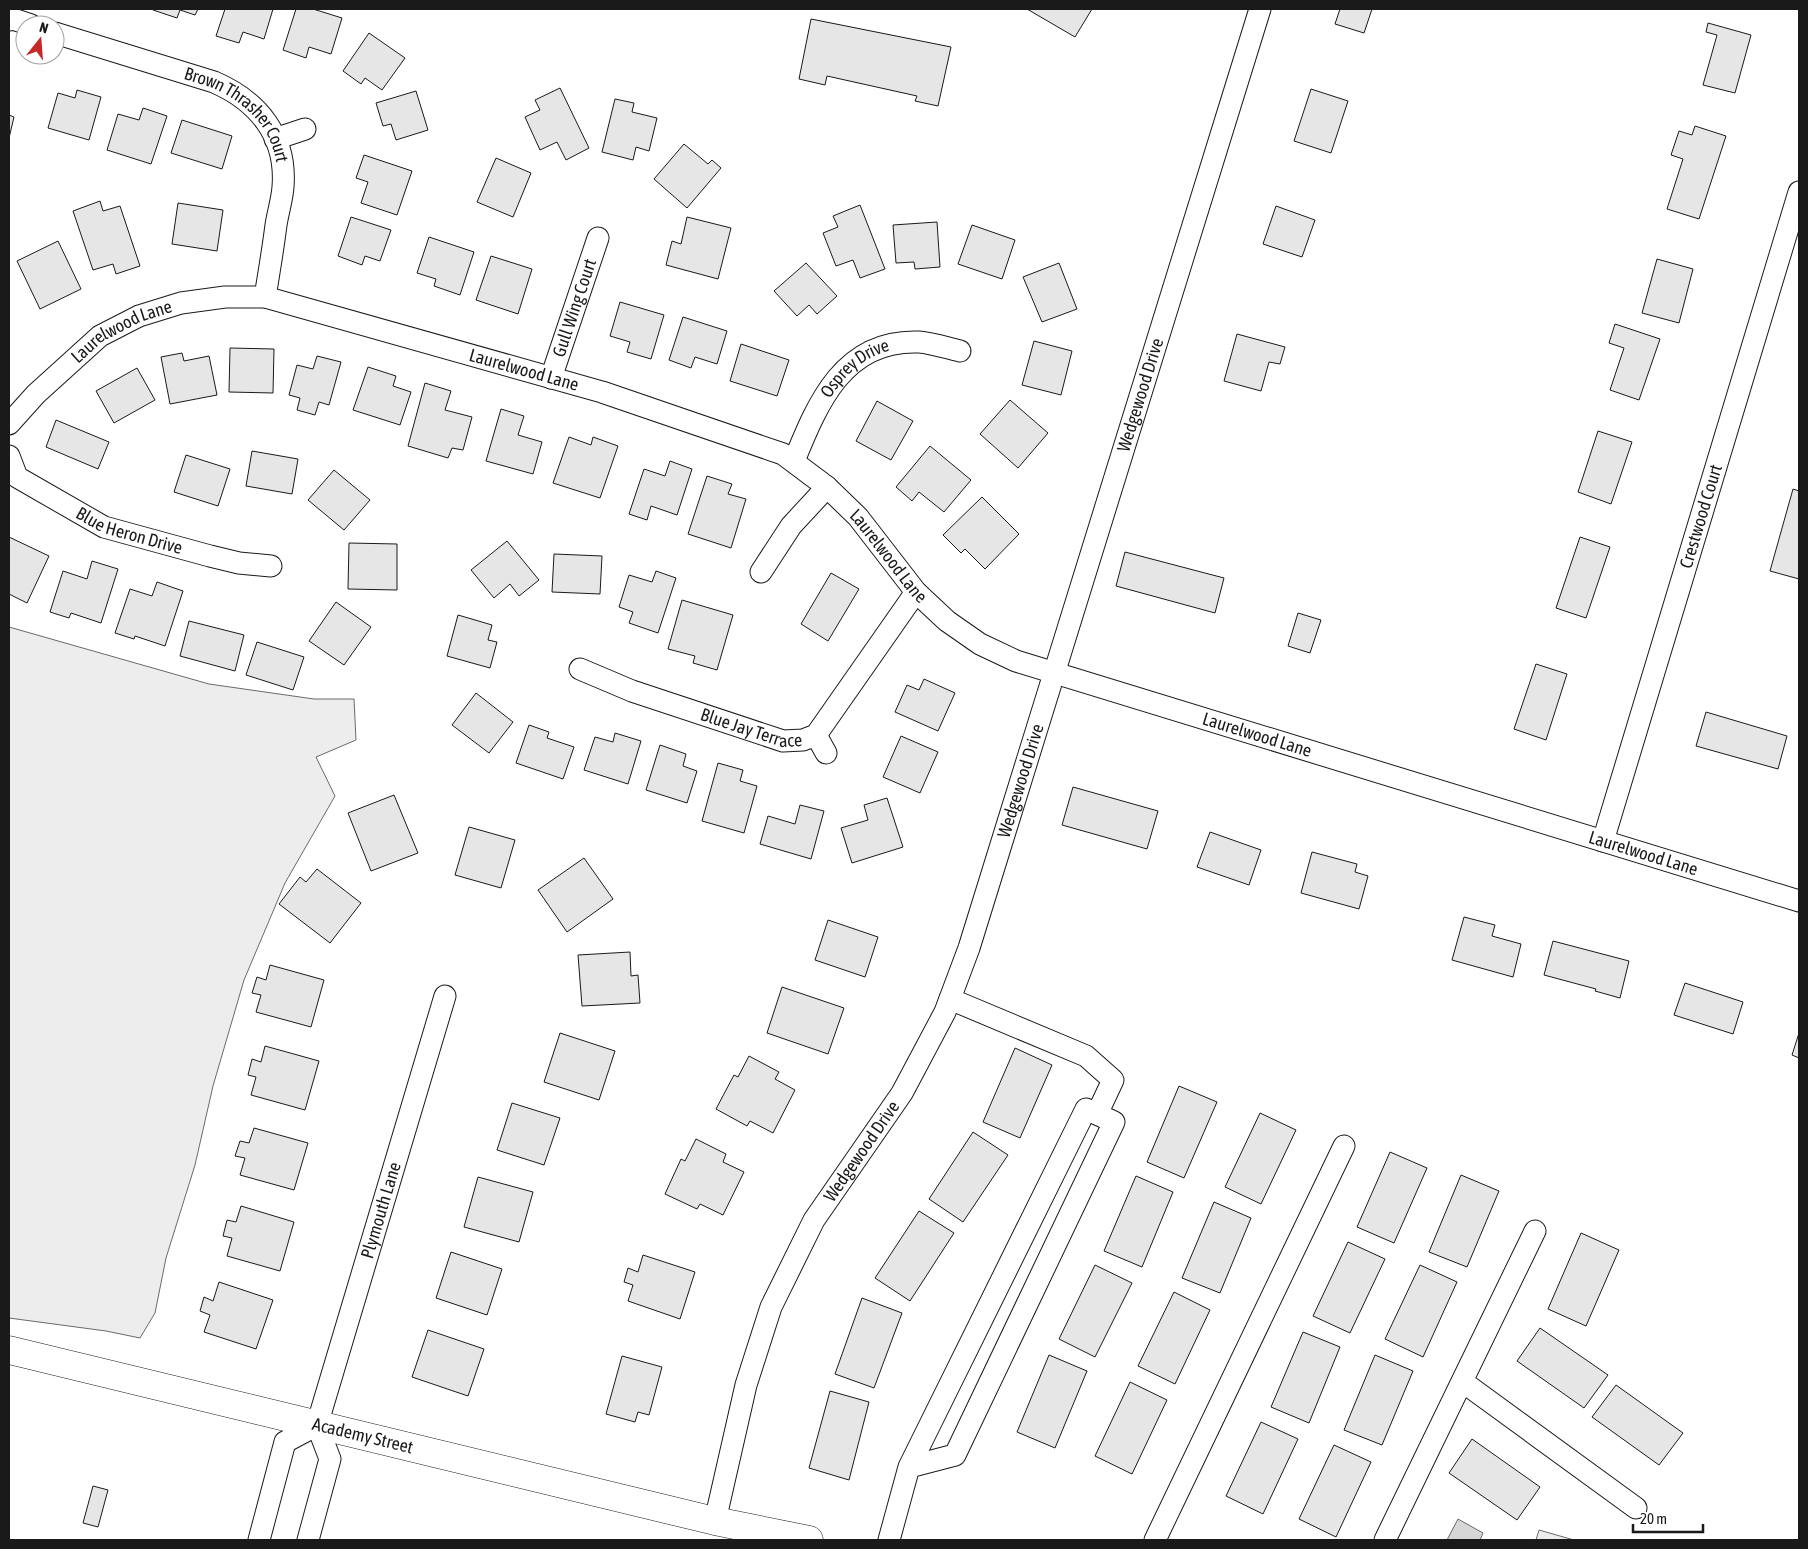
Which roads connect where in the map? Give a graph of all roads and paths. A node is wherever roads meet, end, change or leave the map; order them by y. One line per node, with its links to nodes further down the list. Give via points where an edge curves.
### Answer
1 (1260, 9): 18 (street, Wedgewood Drive)
2 (65, 35): 4 (street, Brown Thrasher Court, via 214,82 233,91 261,115)
3 (305, 129): 4 (street)
4 (275, 139): 7 (street, Brown Thrasher Court, via 282,164 283,186)
5 (1799, 192): 19 (street, Crestwood Court)
6 (598, 238): 9 (street, Gull Wing Court)
7 (265, 297): 9 (street, Laurelwood Lane); 10 (street, Laurelwood Lane, via 225,297 181,303 139,316 100,336 36,394)
8 (960, 351): 12 (street, Osprey Drive, via 922,342 905,342 880,347 858,358 840,373 826,393)
9 (551, 378): 12 (street, Laurelwood Lane, via 602,392 783,454)
10 (9, 424)
11 (9, 456): 14 (street, Blue Heron Drive, via 17,477 104,526 239,563)
12 (794, 461): 13 (street, Laurelwood Lane)
13 (827, 487): 15 (street, via 791,526); 16 (street, Laurelwood Lane, via 858,517)
14 (271, 566)
15 (761, 572)
16 (916, 592): 17 (street, Blue Jay Terrace, via 821,744 783,740 632,691); 18 (street, Laurelwood Lane, via 947,621 980,644 1016,661)
17 (580, 669)
18 (1054, 672): 19 (street, Laurelwood Lane); 22 (street, Wedgewood Drive, via 969,948)
19 (1604, 842): 20 (street, Laurelwood Lane)
20 (1799, 902)
21 (445, 996): 28 (street, Plymouth Lane)
22 (950, 999): 23 (street, via 1086,1056 1113,1080); 31 (street, Wedgewood Drive, via 902,1092 814,1220 771,1307 746,1385)
23 (1097, 1114): 29 (street, via 1086,1109); 29 (street, via 1114,1122 955,1455)
24 (1344, 1146): 36 (street)
25 (1536, 1231): 27 (street)
26 (9, 1350): 28 (street, Academy Street)
27 (1463, 1382): 30 (street); 37 (street)
28 (317, 1425): 31 (street, Academy Street); 32 (street, via 285,1442); 33 (street, via 330,1459)
29 (909, 1467): 35 (street)
30 (1636, 1508)
31 (715, 1521): 34 (street, Academy Street)
32 (259, 1540)
33 (308, 1540)
34 (809, 1540)
35 (889, 1540)
36 (1155, 1540)
37 (1385, 1540)

